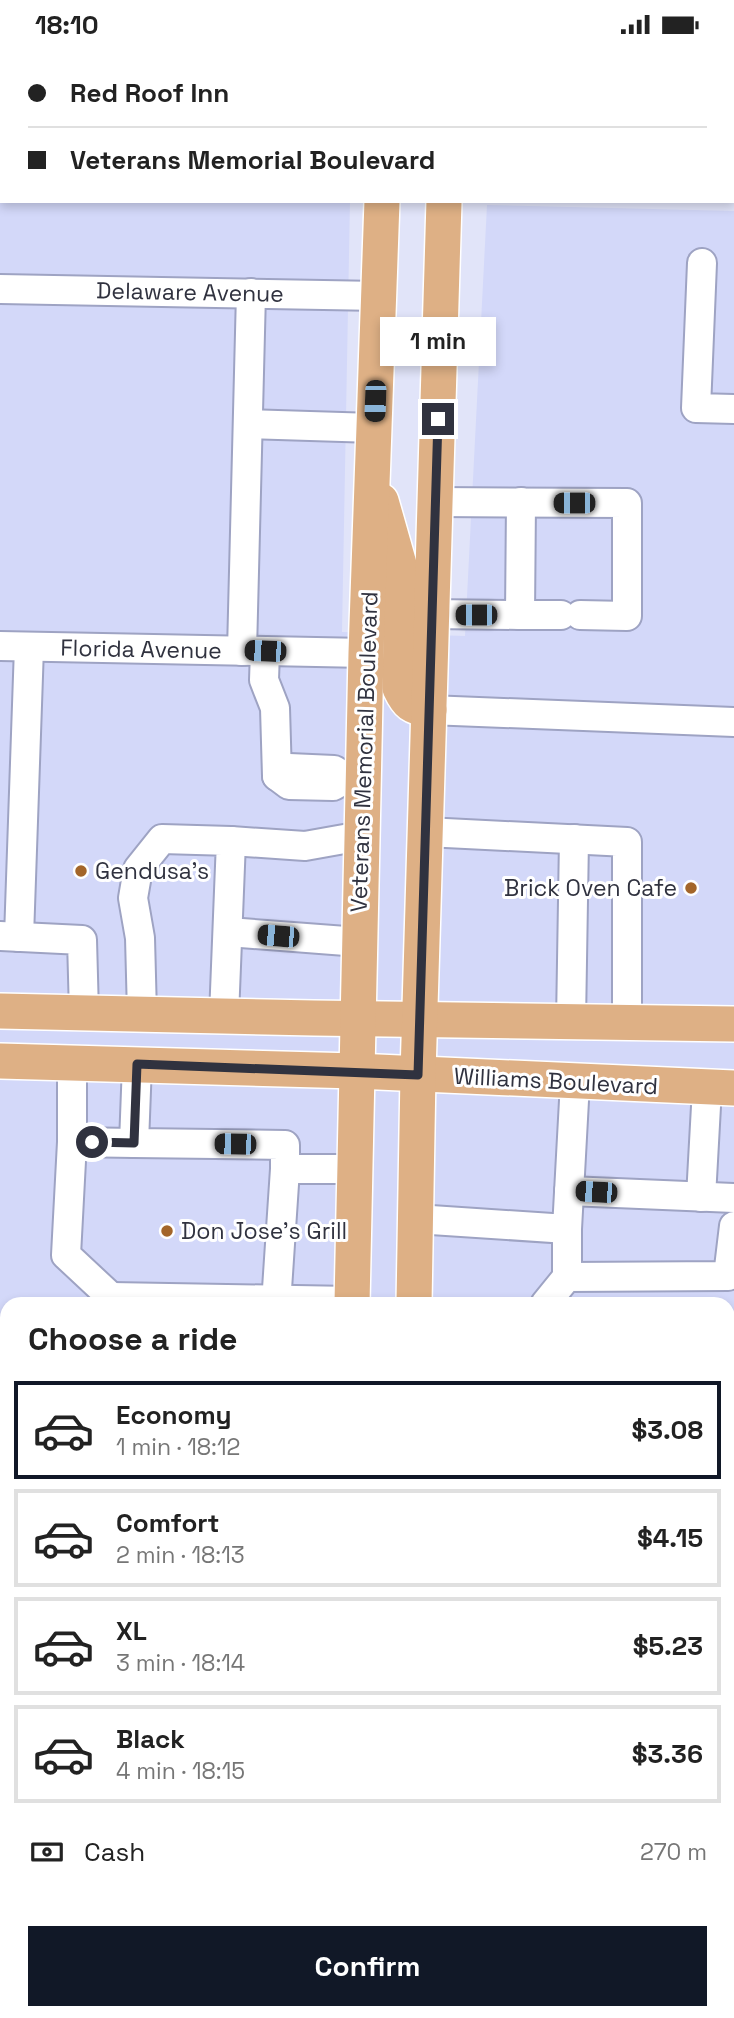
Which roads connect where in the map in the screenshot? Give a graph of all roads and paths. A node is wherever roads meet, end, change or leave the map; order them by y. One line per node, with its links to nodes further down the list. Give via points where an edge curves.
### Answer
1 (382, 203): 6 (main road, Veterans Memorial Boulevard)
2 (444, 203): 11 (main road)
3 (702, 263): 7 (street, via 696,408)
4 (0, 289): 5 (street, Delaware Avenue)
5 (251, 293): 6 (street, Delaware Avenue); 8 (street)
6 (379, 296): 9 (main road, Veterans Memorial Boulevard)
7 (734, 409)
8 (248, 424): 9 (street); 17 (street)
9 (374, 428): 10 (main road, Veterans Memorial Boulevard)
10 (373, 470): 18 (main road, Veterans Memorial Boulevard); 19 (main road, via 402,575 400,688 412,706)
11 (435, 502): 12 (street); 13 (main road)
12 (521, 502): 14 (street); 14 (street, via 627,503 627,616)
13 (432, 614): 14 (street); 19 (main road)
14 (520, 615)
15 (0, 646): 16 (street, Florida Avenue)
16 (29, 647): 17 (street, Florida Avenue); 27 (street)
17 (254, 651): 18 (street, Florida Avenue); 21 (street, via 275,708 277,776 289,768 334,770)
18 (366, 653): 21 (main road, Veterans Memorial Boulevard)
19 (429, 711): 20 (street); 22 (main road)
20 (734, 722)
21 (355, 778): 23 (main road, Veterans Memorial Boulevard)
22 (426, 832): 24 (street); 34 (main road)
23 (361, 836): 25 (street, via 305,846); 28 (main road, Veterans Memorial Boulevard)
24 (573, 839): 35 (street); 36 (street, via 627,842)
25 (232, 841): 26 (street); 31 (street, via 162,839 138,869 133,898 140,938)
26 (228, 932): 28 (street); 32 (street)
27 (9, 936): 30 (street, via 82,940)
28 (359, 942): 33 (main road, Veterans Memorial Boulevard)
29 (0, 1011): 30 (main road)
30 (84, 1013): 31 (main road)
31 (142, 1014): 32 (main road)
32 (224, 1016): 33 (main road)
33 (357, 1018): 34 (main road); 41 (main road, Veterans Memorial Boulevard)
34 (421, 1019): 35 (main road); 42 (main road)
35 (571, 1021): 36 (main road)
36 (626, 1022): 37 (main road)
37 (734, 1024)
38 (0, 1061): 39 (main road, Williams Boulevard)
39 (72, 1062): 40 (main road, Williams Boulevard); 45 (street)
40 (137, 1064): 41 (main road, Williams Boulevard); 46 (street)
41 (356, 1071): 42 (main road, Williams Boulevard); 48 (main road, Veterans Memorial Boulevard)
42 (418, 1075): 43 (main road, Williams Boulevard); 52 (main road)
43 (575, 1082): 44 (main road, Williams Boulevard); 49 (street)
44 (721, 1088): 50 (street)
45 (72, 1142): 46 (street); 56 (street, via 66,1255)
46 (134, 1143): 47 (street, via 285,1145)
47 (285, 1168): 48 (street); 57 (street)
48 (354, 1169): 58 (main road, Veterans Memorial Boulevard)
49 (569, 1191): 50 (street); 54 (street)
50 (701, 1197): 51 (street)
51 (734, 1198)
52 (416, 1219): 54 (street); 59 (main road)
53 (734, 1226): 55 (street, via 728,1276)
54 (567, 1229): 55 (street)
55 (567, 1277): 60 (street)
56 (107, 1297)
57 (276, 1297)
58 (352, 1297)
59 (414, 1297)
60 (550, 1297)

